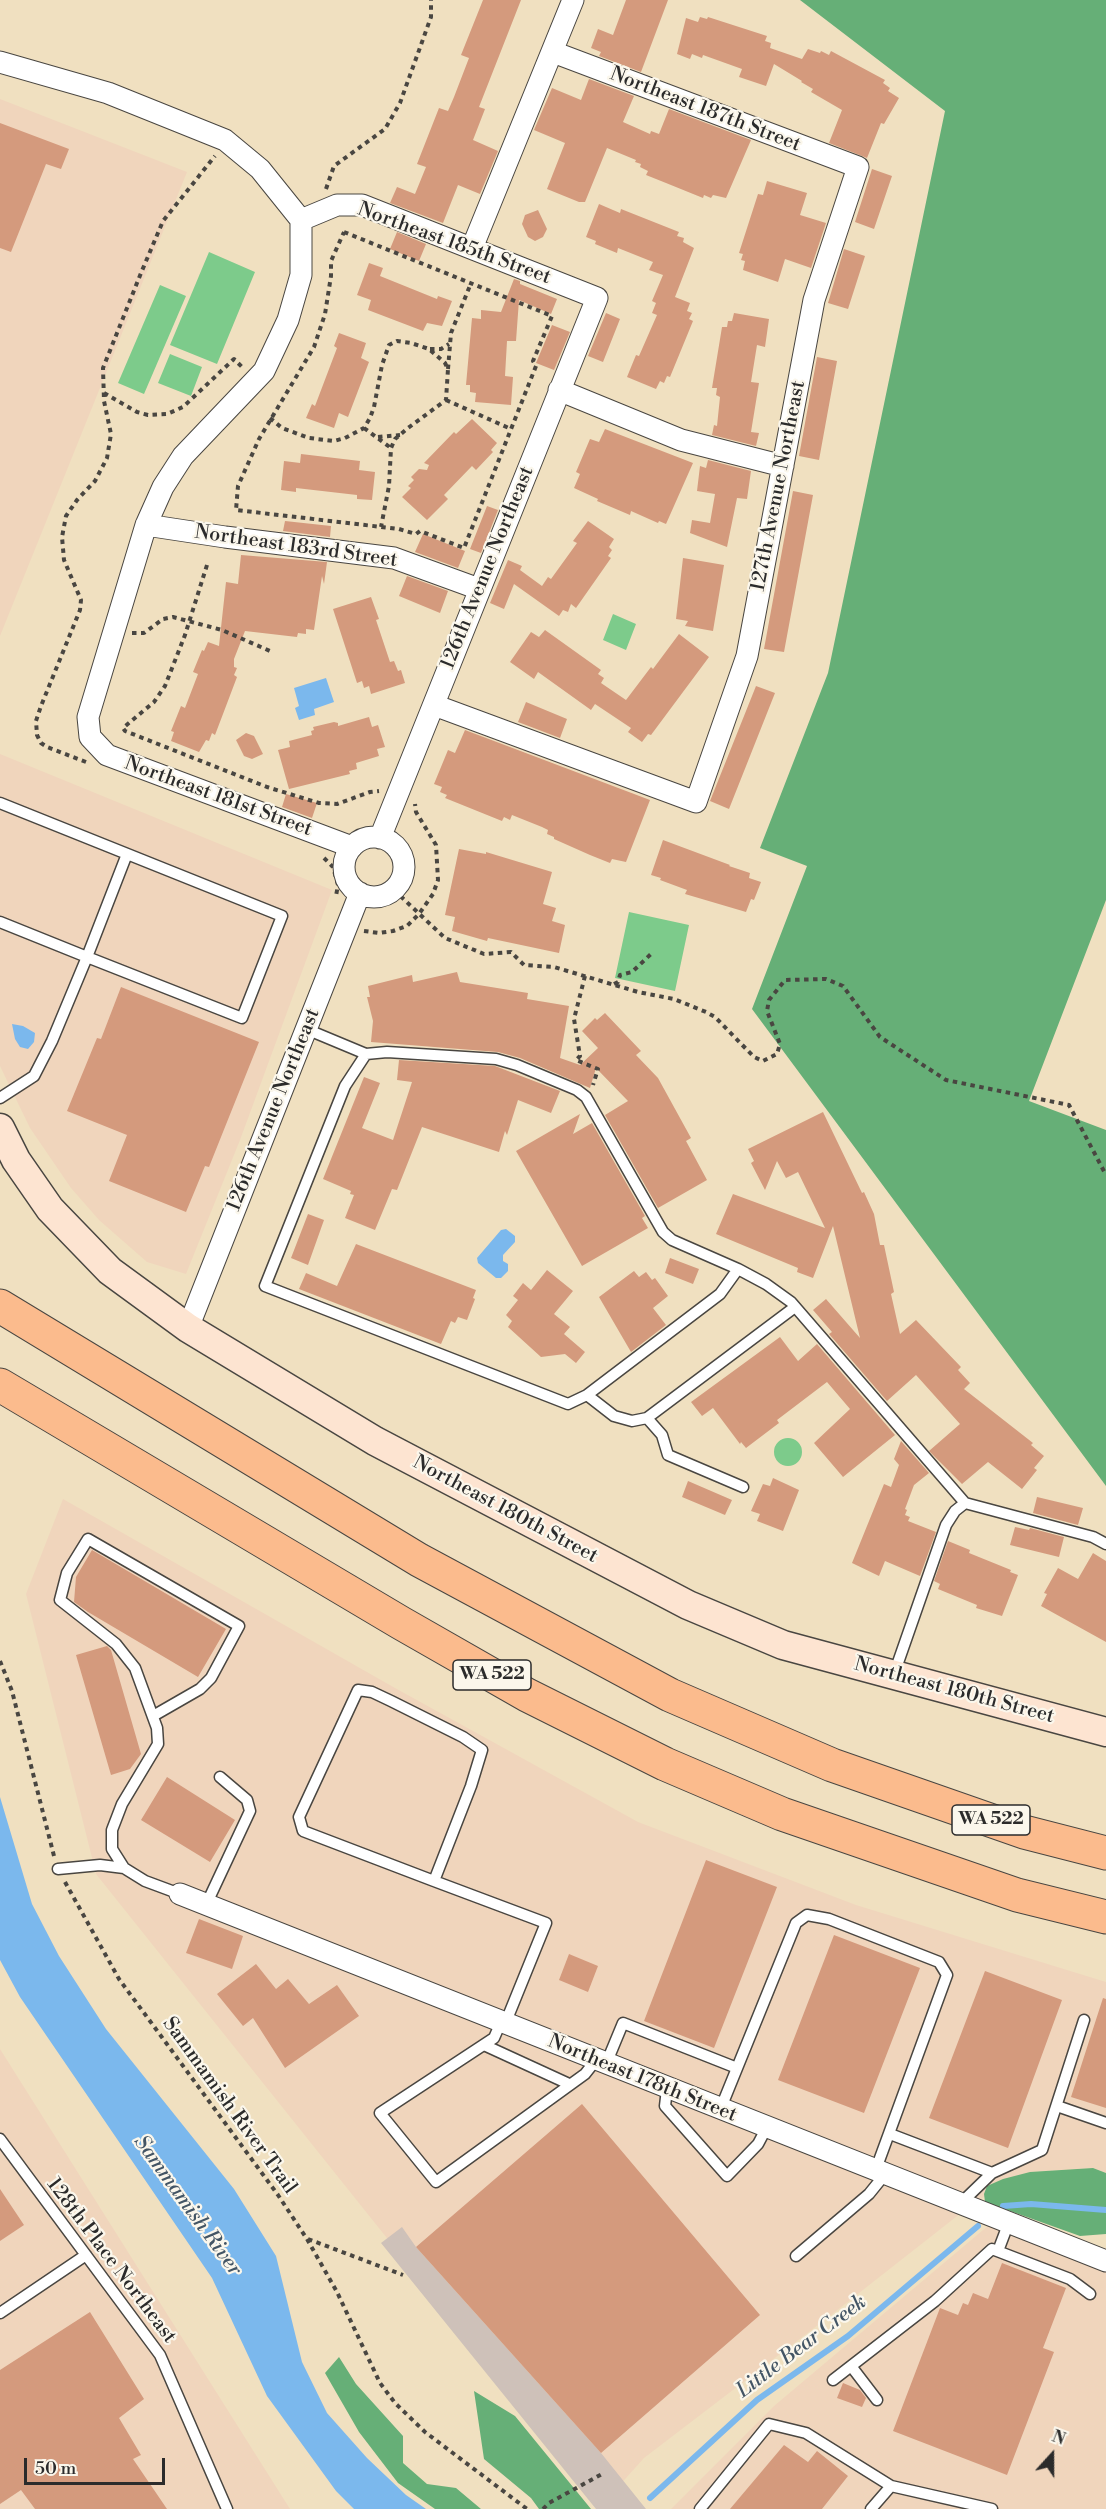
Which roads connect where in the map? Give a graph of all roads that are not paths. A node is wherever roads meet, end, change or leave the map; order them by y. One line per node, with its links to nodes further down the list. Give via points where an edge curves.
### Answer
1 (573, 0): 2 (street)
2 (553, 52): 4 (street, Northeast 187th Street); 6 (street)
3 (0, 62): 5 (street, via 108,93 225,140 260,169)
4 (858, 168): 9 (street, 127th Avenue Northeast, via 814,300)
5 (301, 220): 6 (street, Northeast 185th Street, via 337,205 362,205); 10 (street, via 301,275 288,320 264,371 183,456)
6 (472, 248): 7 (street, Northeast 185th Street)
7 (597, 298): 8 (street, 126th Avenue Northeast)
8 (559, 390): 9 (street, via 681,440); 11 (street, 126th Avenue Northeast)
9 (783, 466): 12 (street, 127th Avenue Northeast, via 747,656 696,802)
10 (146, 525): 11 (street, Northeast 183rd Street, via 394,558); 15 (street, Northeast 181st Street, via 88,717 90,737 107,755)
11 (479, 589): 12 (street, 126th Avenue Northeast)
12 (434, 705): 14 (street, 126th Avenue Northeast)
13 (0, 803): 16 (lane)
14 (380, 838): 15 (street, via 365,838); 17 (street, via 397,847 404,860 404,875 394,890 376,897)
15 (352, 847): 17 (street, via 346,856 345,870 350,884)
16 (127, 854): 19 (lane); 19 (lane, via 282,916 251,997 242,1018)
17 (360, 893): 20 (street, 126th Avenue Northeast)
18 (0, 922): 19 (lane)
19 (87, 957): 22 (lane, via 34,1076)
20 (306, 1029): 21 (lane); 27 (street, 126th Avenue Northeast)
21 (366, 1054): 24 (lane, via 496,1059 577,1090 663,1232 672,1240); 29 (lane, via 345,1086 266,1286 568,1404)
22 (0, 1098)
23 (0, 1128): 27 (main road, Northeast 180th Street, via 16,1160 50,1209 110,1271)
24 (738, 1269): 26 (lane, via 766,1284); 29 (lane, via 720,1294)
25 (0, 1306): 38 (highway, WA 522, via 419,1560 670,1695 832,1765)
26 (795, 1308): 30 (lane); 32 (lane)
27 (188, 1328): 34 (main road, Northeast 180th Street, via 375,1441 688,1605 783,1645)
28 (0, 1385): 45 (highway, WA 522, via 411,1629 527,1695 654,1759 782,1814)
29 (587, 1395): 30 (lane, via 614,1416 632,1421)
30 (647, 1418): 31 (lane, via 662,1435 668,1455)
31 (743, 1487)
32 (965, 1503): 33 (lane, via 1093,1537); 34 (lane, via 946,1525)
33 (1106, 1544)
34 (894, 1674): 36 (main road, Northeast 180th Street)
35 (153, 1716): 35 (lane, via 135,1668 116,1644 60,1600 67,1574 88,1539 239,1626 211,1678 200,1689); 41 (lane, via 158,1744 122,1804 112,1830 112,1849)
36 (1106, 1732)
37 (220, 1777): 46 (lane, via 247,1800 250,1811)
38 (878, 1779): 39 (highway); 40 (highway, WA 522, via 1024,1832)
39 (1106, 1834)
40 (1106, 1852)
41 (124, 1868): 42 (lane, via 100,1865); 44 (lane)
42 (58, 1869)
43 (434, 1881): 43 (lane, via 303,1831 299,1817 358,1690 391,1701 482,1750); 50 (lane, via 546,1923)
44 (180, 1894): 46 (street, Northeast 178th Street)
45 (1017, 1895): 47 (highway, WA 522); 48 (highway)
46 (206, 1905): 50 (street, Northeast 178th Street)
47 (1106, 1917)
48 (1106, 1936)
49 (1084, 2020): 56 (lane)
50 (503, 2023): 51 (lane); 52 (street, Northeast 178th Street)
51 (484, 2045): 54 (lane); 54 (lane, via 380,2113 436,2182)
52 (601, 2062): 53 (lane, via 623,2023); 54 (lane); 55 (street, Northeast 178th Street)
53 (737, 2068): 57 (lane); 60 (lane, via 796,1923 807,1915 829,1919 939,1962 947,1975 945,1983)
54 (569, 2084)
55 (667, 2089): 57 (street, Northeast 178th Street); 59 (lane, via 665,2106 728,2176 758,2144)
56 (1057, 2106): 58 (lane); 63 (lane, via 1042,2150)
57 (720, 2110): 59 (street, Northeast 178th Street)
58 (1106, 2123)
59 (767, 2127): 62 (street, Northeast 178th Street)
60 (890, 2134): 62 (lane); 63 (lane)
61 (0, 2139): 67 (lane, 128th Place Northeast)
62 (881, 2171): 64 (street, Northeast 178th Street); 68 (lane, via 869,2194)
63 (992, 2173): 64 (lane)
64 (961, 2203): 65 (street, Northeast 178th Street)
65 (1009, 2222): 66 (lane); 69 (street, Northeast 178th Street)
66 (998, 2251): 70 (lane, via 1070,2279); 72 (lane, via 992,2249 935,2301)
67 (86, 2255): 71 (lane); 76 (lane, 128th Place Northeast, via 160,2355)
68 (796, 2256)
69 (1106, 2260)
70 (1090, 2294)
71 (0, 2313)
72 (852, 2366): 73 (lane); 74 (lane)
73 (833, 2380)
74 (878, 2400)
75 (891, 2486): 77 (lane, via 806,2433 769,2424); 78 (lane); 79 (lane)
76 (227, 2509)
77 (700, 2509)
78 (872, 2509)
79 (992, 2509)

